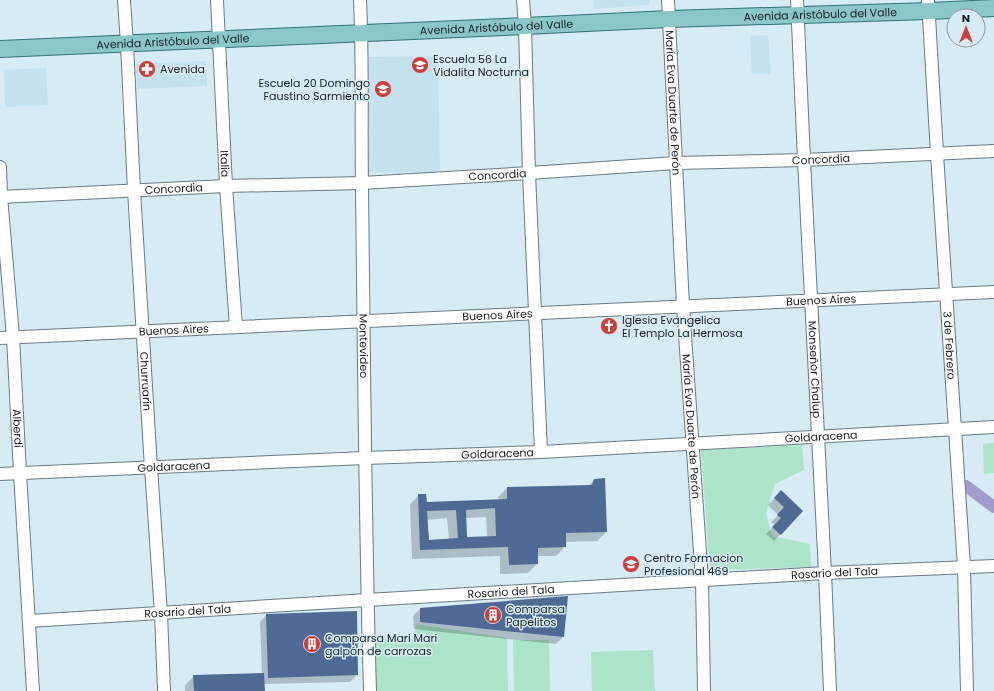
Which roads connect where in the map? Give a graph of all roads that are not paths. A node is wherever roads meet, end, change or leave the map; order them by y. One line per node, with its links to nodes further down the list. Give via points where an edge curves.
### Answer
1 (124, 0): 13 (street, Churruarín)
2 (217, 0): 12 (street, Italia)
3 (360, 0): 11 (street, Montevideo)
4 (523, 0): 10 (street)
5 (668, 0): 9 (street, María Eva Duarte de Perón)
6 (929, 6): 7 (main road, Avenida Aristóbulo del Valle); 8 (main road, Avenida Aristóbulo del Valle); 16 (street, 3 de Febrero)
7 (797, 8): 9 (main road, Avenida Aristóbulo del Valle); 17 (street, Monseñor Chalup)
8 (994, 8)
9 (669, 19): 10 (main road, Avenida Aristóbulo del Valle); 18 (street, María Eva Duarte de Perón)
10 (525, 26): 11 (main road, Avenida Aristóbulo del Valle); 20 (street)
11 (361, 33): 12 (main road, Avenida Aristóbulo del Valle); 21 (street, Montevideo)
12 (218, 40): 13 (main road, Avenida Aristóbulo del Valle); 22 (street, Italia)
13 (127, 44): 14 (main road, Avenida Aristóbulo del Valle); 23 (street, Churruarín)
14 (0, 49)
15 (994, 151): 16 (street, Concordia)
16 (937, 154): 17 (street, Concordia); 26 (street, 3 de Febrero)
17 (804, 160): 18 (street, Concordia); 27 (street, Monseñor Chalup)
18 (676, 163): 20 (street, Concordia); 28 (street, María Eva Duarte de Perón)
19 (0, 167): 24 (street, Alberdi)
20 (529, 174): 21 (street, Concordia); 29 (street)
21 (362, 183): 22 (street, Concordia); 30 (street, Montevideo)
22 (226, 186): 23 (street, Concordia); 31 (street, Italia)
23 (134, 190): 24 (street, Concordia); 32 (street, Churruarín)
24 (0, 196): 33 (street, Alberdi)
25 (994, 292): 26 (street, Buenos Aires)
26 (946, 294): 27 (street, Buenos Aires); 36 (street, 3 de Febrero)
27 (811, 301): 28 (street, Buenos Aires); 37 (street, Monseñor Chalup)
28 (683, 306): 29 (street, Buenos Aires); 38 (street, María Eva Duarte de Perón)
29 (535, 313): 30 (street, Buenos Aires); 39 (street)
30 (364, 321): 31 (street, Buenos Aires); 40 (street, Montevideo)
31 (236, 327): 32 (street, Buenos Aires)
32 (142, 331): 33 (street, Buenos Aires); 41 (street, Churruarín)
33 (13, 337): 34 (street, Buenos Aires); 42 (street, Alberdi)
34 (0, 338)
35 (994, 427): 36 (street, Goldaracena)
36 (955, 428): 37 (street, Goldaracena); 45 (street, 3 de Febrero)
37 (819, 437): 38 (street, Goldaracena); 46 (street, Monseñor Chalup)
38 (692, 444): 39 (street, Goldaracena); 47 (street, María Eva Duarte de Perón)
39 (541, 452): 40 (street, Goldaracena)
40 (365, 458): 41 (street, Goldaracena); 48 (street, Montevideo)
41 (151, 468): 42 (street, Goldaracena); 49 (street, Churruarín)
42 (20, 473): 43 (street, Goldaracena); 50 (street, Alberdi)
43 (0, 474)
44 (994, 566): 45 (street, Rosario del Tala)
45 (964, 567): 46 (street, Rosario del Tala); 56 (street, 3 de Febrero)
46 (825, 573): 47 (street, Rosario del Tala); 55 (street, Monseñor Chalup)
47 (702, 581): 48 (street, Rosario del Tala); 54 (street, María Eva Duarte de Perón)
48 (367, 600): 49 (street, Rosario del Tala); 53 (street, Montevideo)
49 (161, 613): 50 (street, Rosario del Tala); 52 (street, Churruarín)
50 (29, 621): 51 (street, Alberdi)
51 (33, 691)
52 (164, 691)
53 (370, 691)
54 (704, 691)
55 (830, 691)
56 (967, 691)

